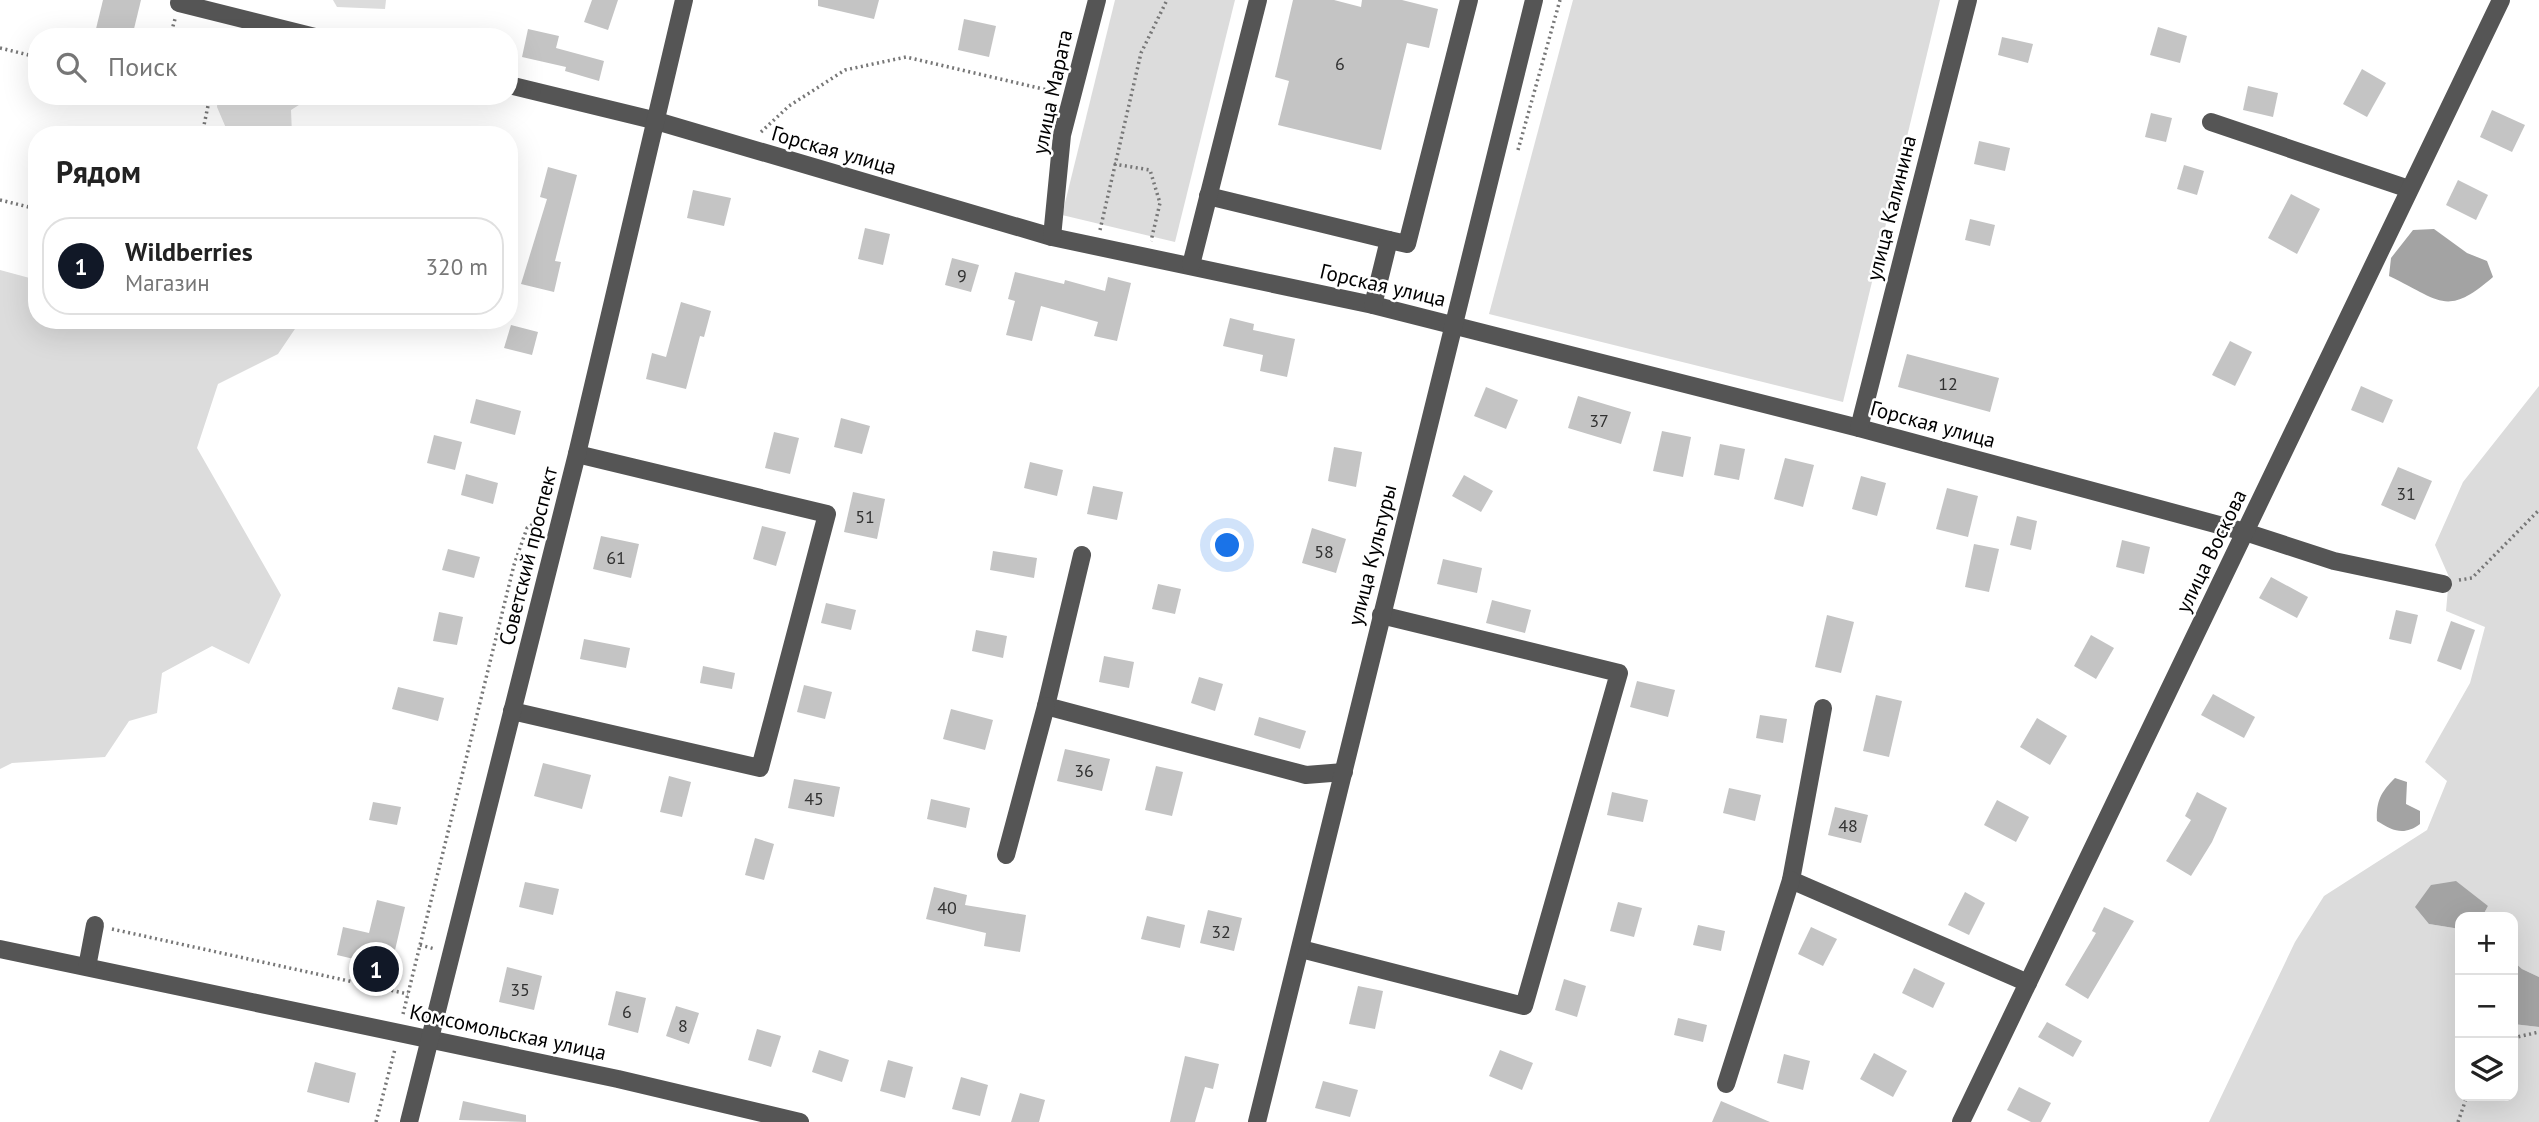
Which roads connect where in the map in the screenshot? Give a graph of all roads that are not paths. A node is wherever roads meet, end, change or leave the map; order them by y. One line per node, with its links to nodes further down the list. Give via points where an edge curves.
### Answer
1 (684, 0): 11 (street, Советский проспект)
2 (1097, 0): 15 (street, улица Марата, via 1062,135)
3 (1258, 0): 14 (street)
4 (1469, 0): 16 (street, via 1407,244)
5 (1534, 0): 19 (street, улица Культуры)
6 (1968, 0): 20 (street, улица Калинина)
7 (2501, 0): 13 (street, улица Воскова)
8 (179, 3): 9 (street)
9 (279, 28)
10 (518, 87): 11 (street, Горская улица)
11 (653, 121): 15 (street, Горская улица); 21 (street, Советский проспект)
12 (2211, 122): 13 (street)
13 (2409, 189): 22 (street, улица Воскова)
14 (1208, 196): 16 (street); 17 (street)
15 (1052, 237): 17 (street, Горская улица)
16 (1390, 240): 18 (street)
17 (1191, 265): 18 (street, Горская улица)
18 (1373, 305): 19 (street, Горская улица)
19 (1453, 326): 20 (street, Горская улица); 25 (street, улица Культуры)
20 (1859, 428): 22 (street, Горская улица)
21 (577, 454): 28 (street, Советский проспект); 28 (street, via 827,514 760,768)
22 (2245, 532): 24 (street, Горская улица, via 2334,561); 36 (street, улица Воскова)
23 (1082, 555): 26 (street)
24 (2443, 584)
25 (1381, 615): 29 (street, улица Культуры); 34 (street, via 1619,673 1524,1006)
26 (1046, 706): 29 (street, via 1307,775); 30 (street)
27 (1823, 708): 31 (street)
28 (512, 711): 37 (street, Советский проспект)
29 (1344, 772): 34 (street, улица Культуры)
30 (1006, 855)
31 (1791, 880): 36 (street); 38 (street)
32 (94, 925): 35 (street)
33 (0, 949): 35 (street, Комсомольская улица)
34 (1301, 949): 41 (street, улица Культуры)
35 (87, 967): 37 (street, Комсомольская улица)
36 (2028, 982): 42 (street, улица Воскова)
37 (431, 1039): 39 (street, Советский проспект); 40 (street, Комсомольская улица)
38 (1726, 1084)
39 (409, 1122)
40 (800, 1122)
41 (1257, 1122)
42 (1961, 1122)

